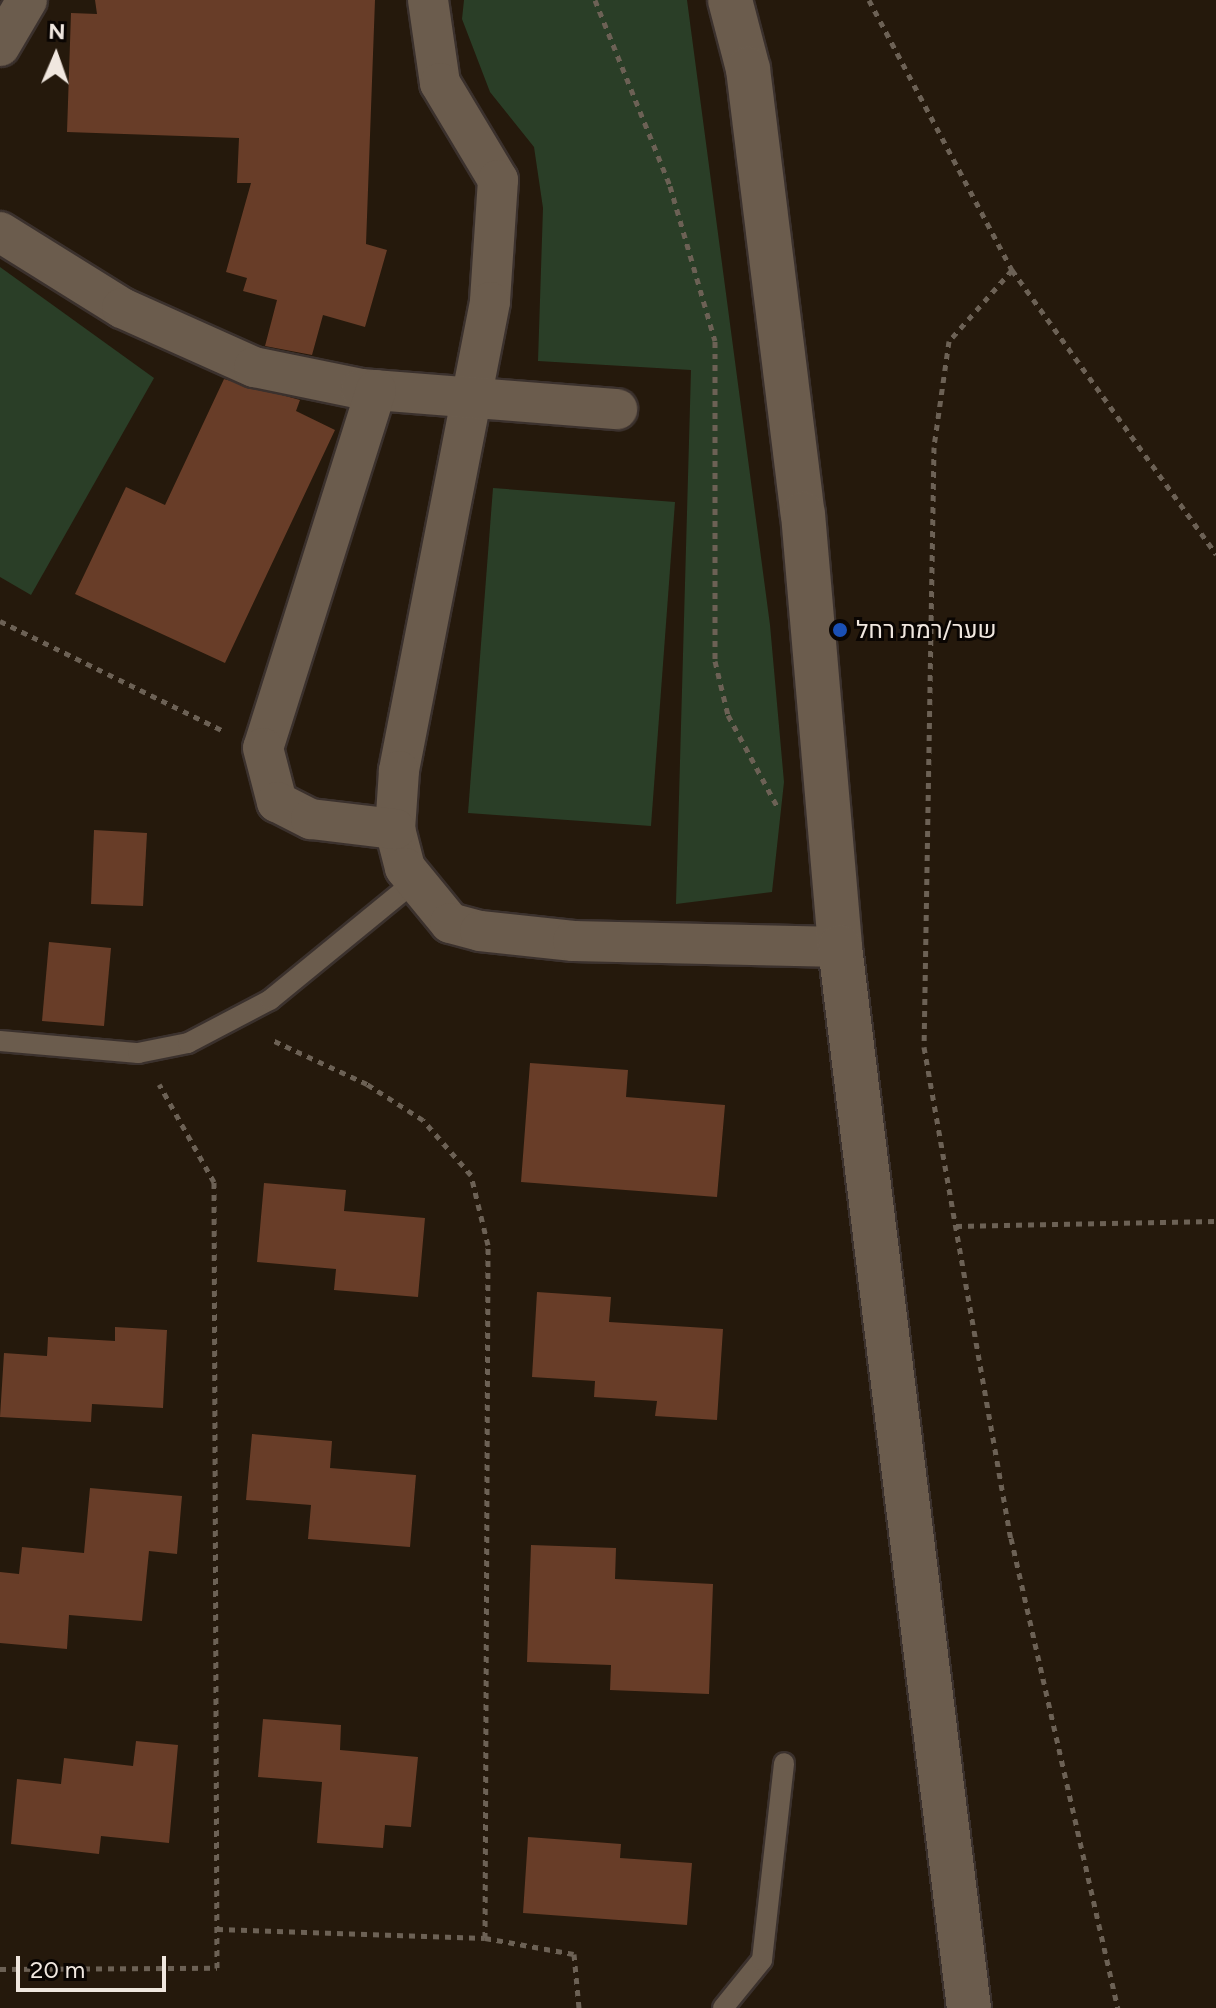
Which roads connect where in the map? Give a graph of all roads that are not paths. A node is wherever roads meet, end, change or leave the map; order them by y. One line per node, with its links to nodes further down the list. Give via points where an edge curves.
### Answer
1 (27, 0): 4 (street)
2 (428, 0): 7 (street, via 440,83 498,180 490,302)
3 (730, 0): 11 (main road, via 748,69 803,514)
4 (0, 46)
5 (0, 232): 6 (street, via 122,308 254,367)
6 (376, 390): 7 (street); 9 (street, via 263,748 277,802 311,819)
7 (469, 397): 8 (street); 9 (street, via 399,771)
8 (617, 409)
9 (395, 829): 10 (street)
10 (414, 882): 11 (street, via 450,923 480,931 573,941); 12 (lane, via 319,964 235,1022 188,1043 138,1053)
11 (840, 947): 15 (main road)
12 (0, 1041)
13 (784, 1763): 14 (lane, via 762,1960)
14 (723, 2008)
15 (969, 2008)

